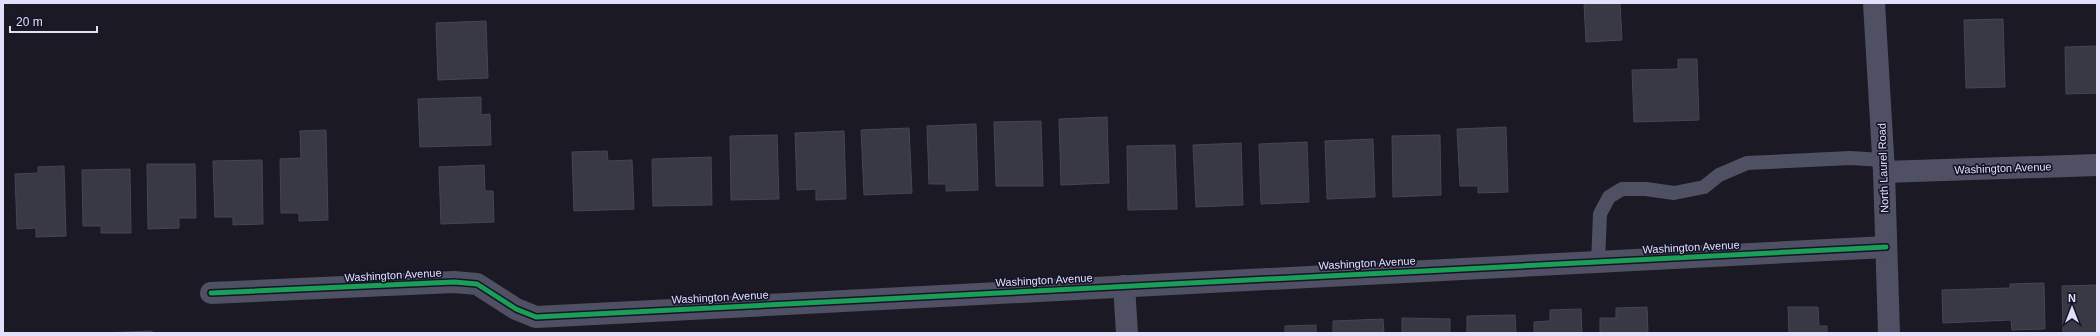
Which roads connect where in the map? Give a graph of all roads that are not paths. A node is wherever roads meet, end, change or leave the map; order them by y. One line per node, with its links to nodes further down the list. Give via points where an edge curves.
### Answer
1 (1874, 3): 3 (street, North Laurel Road)
2 (2097, 165): 3 (street, Washington Avenue)
3 (1884, 166): 4 (street, North Laurel Road); 5 (lane, via 1850,158 1747,163 1719,175 1704,187 1681,192 1622,189 1609,197 1600,214)
4 (1886, 247): 5 (street, Washington Avenue); 10 (street, North Laurel Road)
5 (1598, 262): 6 (street, Washington Avenue)
6 (1124, 286): 8 (street, Washington Avenue); 9 (street)
7 (211, 293): 8 (street, Washington Avenue, via 454,282 477,284 516,309 536,317)
8 (570, 324)
9 (1127, 333)
10 (1889, 333)

